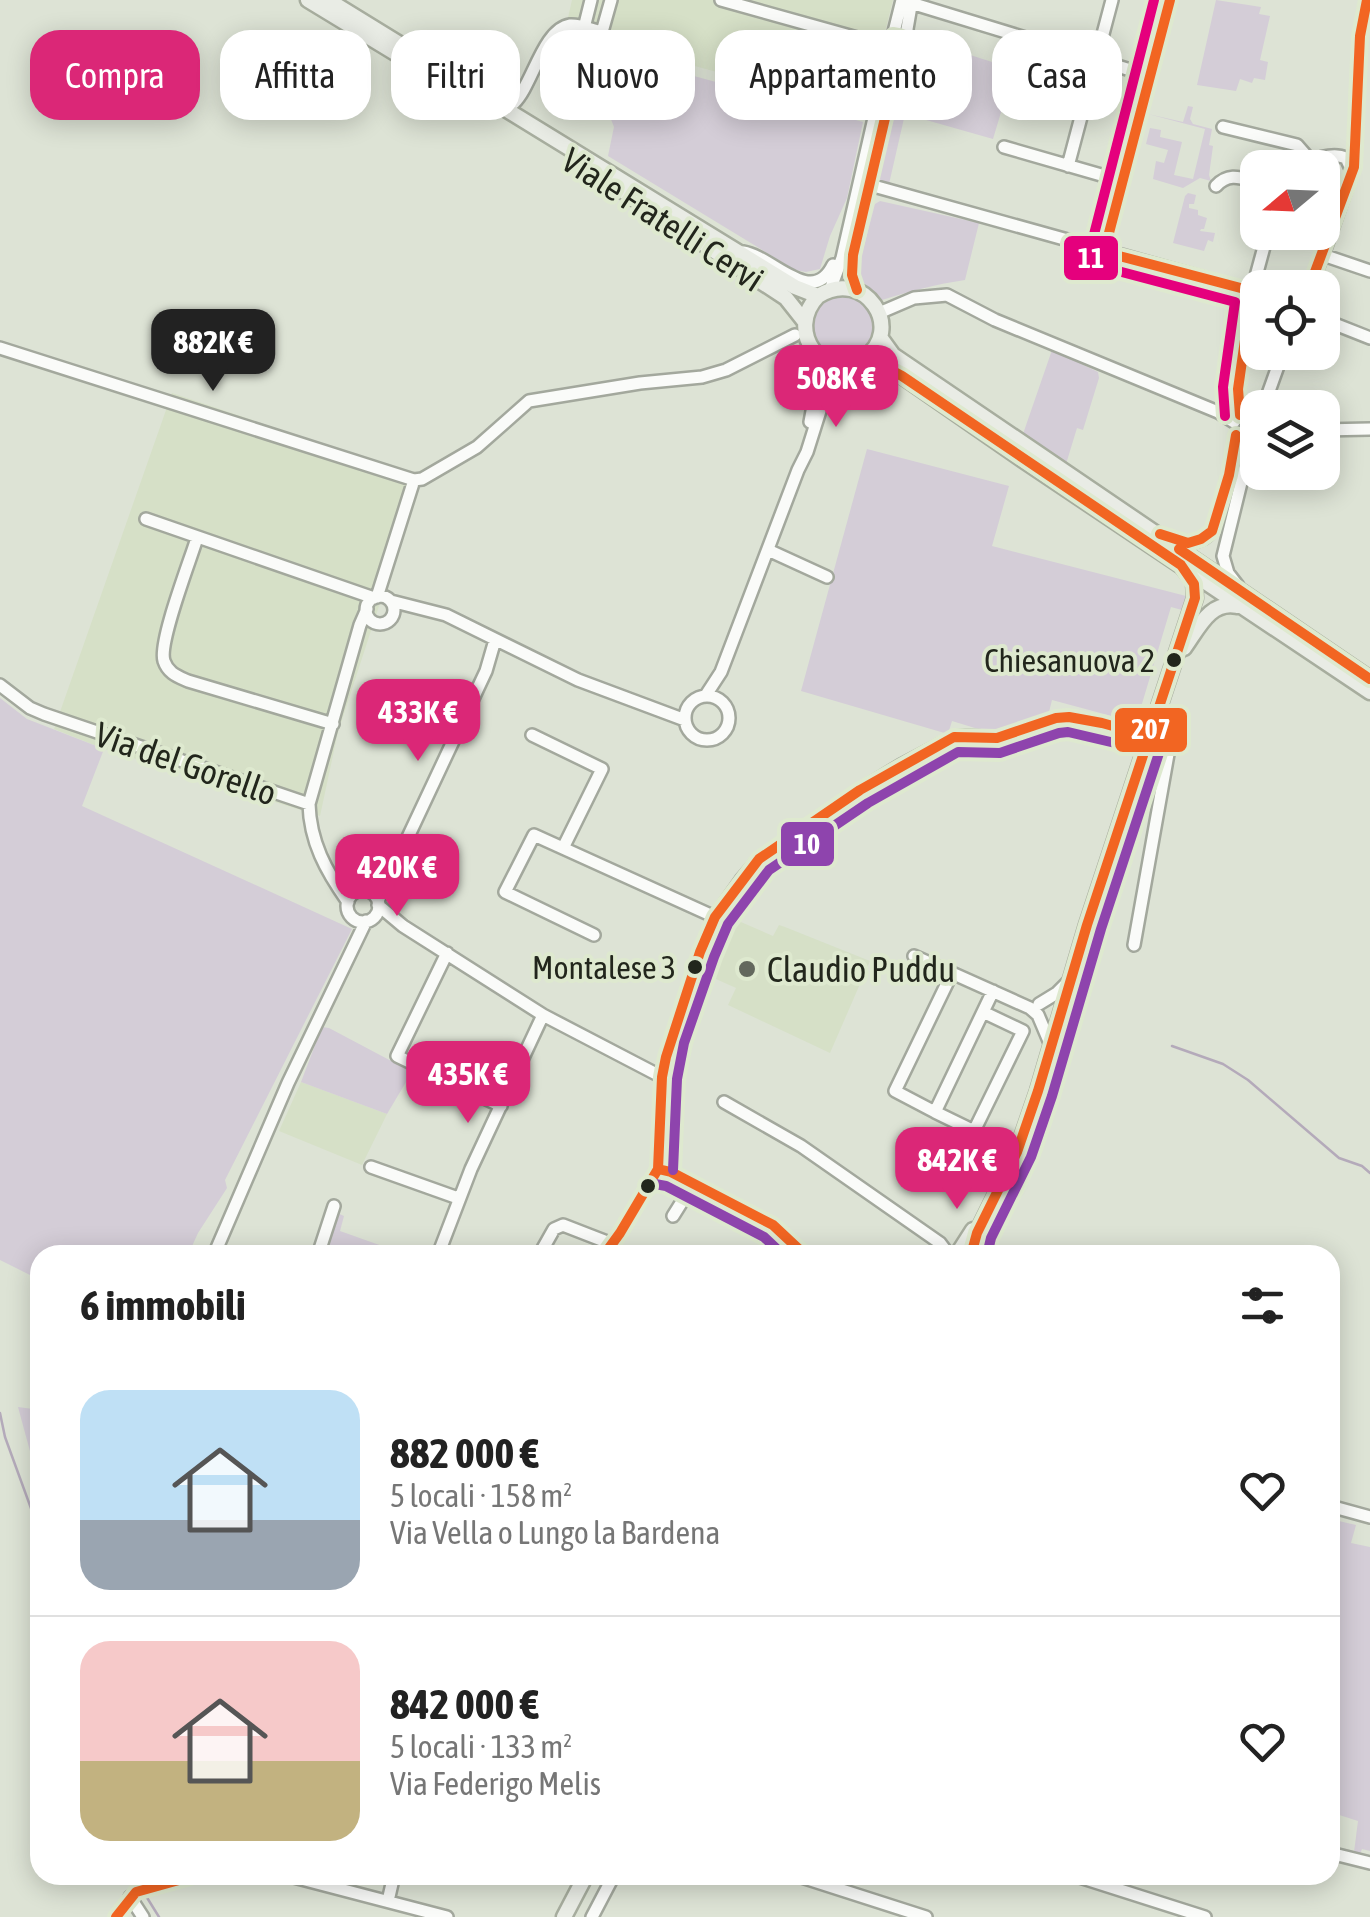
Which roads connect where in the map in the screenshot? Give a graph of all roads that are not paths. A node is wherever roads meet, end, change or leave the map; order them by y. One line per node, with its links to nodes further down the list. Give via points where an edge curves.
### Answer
1 (308, 0): 45 (main road, Viale Fratelli Cervi, via 605,180 786,298)
2 (328, 0): 35 (main road, Viale Fratelli Cervi)
3 (591, 0): 10 (street)
4 (611, 0): 10 (street, via 602,32)
5 (721, 0): 11 (street)
6 (1112, 0): 15 (street)
7 (1170, 0): 18 (street)
8 (1367, 0): 17 (street, via 1360,36)
9 (909, 1): 12 (street); 13 (street); 14 (street)
10 (584, 28): 19 (street, via 566,26 556,34)
11 (828, 30)
12 (896, 30)
13 (906, 30)
14 (1001, 30)
15 (1104, 30)
16 (1122, 68): 18 (street)
17 (1364, 70): 28 (street)
18 (1150, 76): 31 (street)
19 (520, 98)
20 (873, 120): 34 (street)
21 (885, 120): 32 (street)
22 (1080, 120): 27 (street)
23 (1223, 127): 25 (street)
24 (1004, 147): 27 (street)
25 (1299, 150)
26 (1340, 157): 28 (street)
27 (1068, 166): 31 (street)
28 (1353, 166): 29 (street); 37 (street)
29 (1370, 174)
30 (1240, 178): 33 (street)
31 (1122, 182): 36 (street)
32 (870, 186): 36 (street); 38 (street)
33 (1216, 186)
34 (852, 215): 35 (street, via 832,268 815,282); 38 (street)
35 (740, 252): 43 (main road, Viale Fratelli Cervi, via 795,287)
36 (1104, 252): 41 (street)
37 (1324, 254): 39 (street); 40 (street)
38 (845, 266): 42 (street); 43 (street)
39 (1317, 270)
40 (1370, 271)
41 (1240, 289)
42 (856, 290): 43 (main road, Viale Fratelli Cervi); 44 (main road)
43 (824, 293): 45 (main road)
44 (879, 312): 48 (main road); 56 (street, via 914,298 954,298)
45 (805, 322): 51 (main road, Viale Fratelli Cervi)
46 (1340, 326): 49 (street)
47 (796, 336): 61 (street, via 702,377 529,402 477,447)
48 (880, 337): 52 (main road); 64 (main road, via 892,355)
49 (1370, 338)
50 (0, 348): 61 (street)
51 (813, 350): 53 (main road); 60 (street, via 818,379)
52 (862, 360): 53 (main road); 67 (main road, via 902,376)
53 (842, 364): 60 (street, via 830,379)
54 (1241, 370): 56 (street)
55 (1240, 421): 56 (street)
56 (1237, 424): 59 (street); 64 (street, via 1212,531 1188,542)
57 (1370, 429): 58 (street)
58 (1340, 430)
59 (1240, 434)
60 (798, 470): 66 (street)
61 (414, 480): 70 (street)
62 (1241, 490): 69 (street, via 1224,556)
63 (146, 519): 65 (street)
64 (1157, 534): 69 (main road)
65 (198, 538): 70 (street); 86 (street, via 162,648 166,667 188,681)
66 (768, 550): 68 (street); 77 (street)
67 (1181, 566): 72 (main road); 76 (main road, via 1194,581 1196,598)
68 (827, 577)
69 (1244, 593): 78 (main road)
70 (376, 598): 71 (street); 73 (street, via 394,610); 73 (street, via 368,618); 75 (street)
71 (422, 610): 73 (street); 74 (street)
72 (1248, 610): 76 (main road, via 1227,604 1213,610); 80 (main road)
73 (386, 621): 75 (street)
74 (495, 640): 84 (street); 91 (street)
75 (356, 644): 86 (street)
76 (1178, 656): 87 (main road)
77 (721, 672): 81 (street); 82 (street)
78 (1370, 679)
79 (0, 684): 89 (street, Via del Gorello, via 44,714)
80 (1370, 692)
81 (706, 695): 82 (street); 83 (street)
82 (720, 700): 85 (street, via 729,720 718,737 697,738)
83 (688, 706): 84 (street); 85 (street)
84 (664, 711): 85 (street)
85 (685, 720)
86 (333, 724): 89 (street)
87 (1150, 734): 94 (street, via 1069,717 997,738 954,738 860,790 759,859); 96 (street, via 1168,736 1170,743); 100 (main road)
88 (532, 736): 90 (street, via 602,768)
89 (309, 804): 92 (street, Via del Gorello, via 314,844 330,873)
90 (564, 848): 94 (street); 95 (street, via 534,835 505,892)
91 (388, 875): 92 (street); 93 (street)
92 (356, 894): 93 (street, via 373,894); 93 (street, Via del Gorello, via 349,914)
93 (370, 913): 97 (street); 117 (street)
94 (715, 918): 107 (street)
95 (594, 935)
96 (1134, 945)
97 (447, 952): 104 (street); 109 (street, via 397,1056)
98 (914, 956): 99 (street)
99 (952, 972): 101 (street); 110 (street, via 894,1091)
100 (1072, 978): 102 (street); 105 (main road)
101 (993, 991): 102 (street); 103 (street)
102 (1036, 1009): 105 (street); 106 (street)
103 (983, 1012): 110 (street); 110 (street, via 1023,1031 974,1131)
104 (543, 1015): 107 (street); 109 (street)
105 (1061, 1017): 106 (main road)
106 (1052, 1048): 125 (main road, via 1017,1152)
107 (662, 1077): 112 (street)
108 (724, 1102): 124 (street, via 801,1146)
109 (501, 1106): 114 (street)
110 (935, 1112)
111 (370, 1168): 114 (street)
112 (658, 1168): 113 (street); 122 (street)
113 (693, 1184): 116 (street); 123 (street, via 773,1225)
114 (458, 1198): 119 (street)
115 (334, 1206): 118 (street)
116 (673, 1216)
117 (218, 1245)
118 (321, 1245)
119 (442, 1245)
120 (545, 1245): 121 (street, via 562,1225)
121 (599, 1245)
122 (611, 1245)
123 (794, 1245)
124 (936, 1245)
125 (968, 1245)
126 (1340, 1506): 127 (street)
127 (1370, 1514)
128 (1340, 1855): 129 (street)
129 (1370, 1863)
130 (155, 1885): 137 (street)
131 (325, 1885): 138 (street)
132 (392, 1885): 138 (street)
133 (581, 1885): 143 (main road)
134 (609, 1885): 144 (street)
135 (826, 1885): 145 (street)
136 (1111, 1885): 139 (street)
137 (133, 1894): 140 (street); 141 (street)
138 (388, 1901): 142 (street)
139 (1166, 1911): 146 (street)
140 (116, 1917)
141 (143, 1917)
142 (447, 1917)
143 (564, 1917)
144 (592, 1917)
145 (926, 1917)
146 (1205, 1917)

